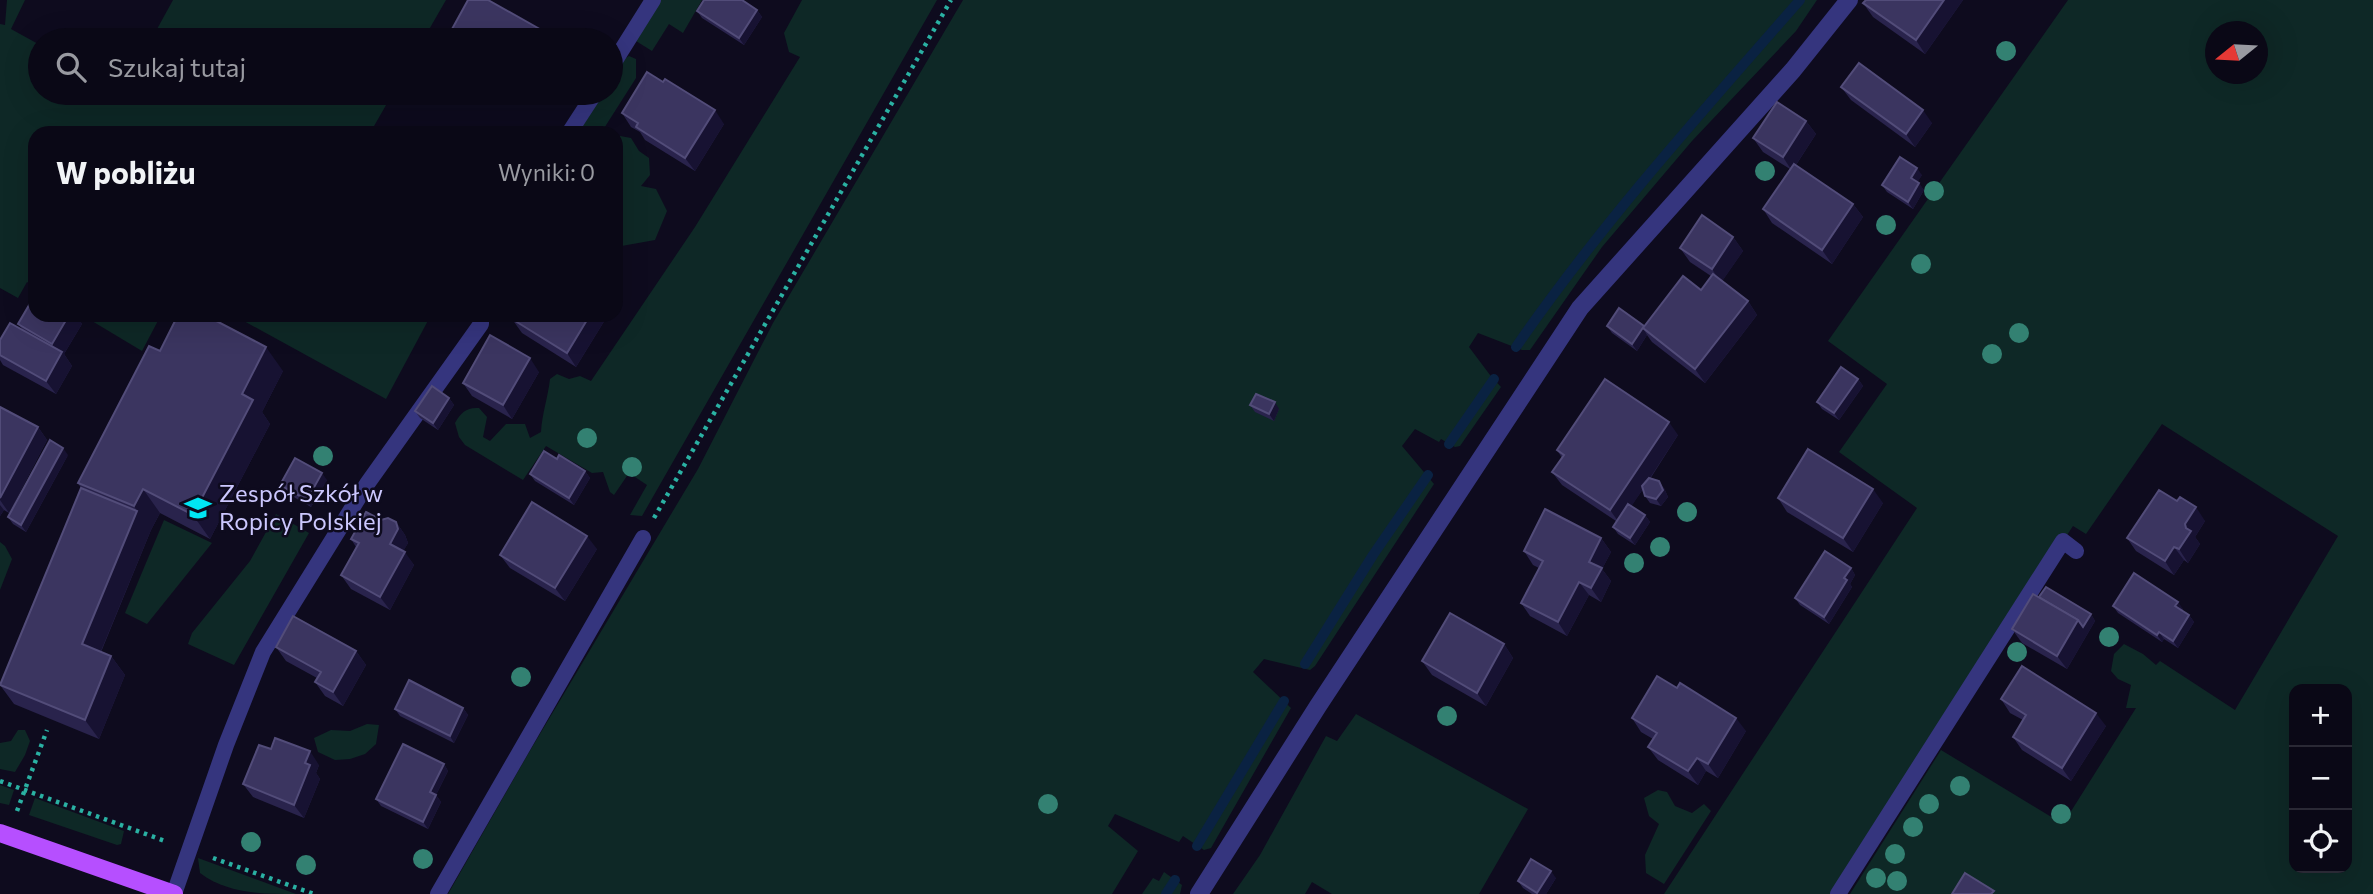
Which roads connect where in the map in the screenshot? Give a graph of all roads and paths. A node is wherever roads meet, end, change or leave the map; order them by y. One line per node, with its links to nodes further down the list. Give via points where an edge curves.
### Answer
1 (653, 0): 4 (lane)
2 (951, 0): 8 (path)
3 (1849, 0): 18 (street, via 1793,70 1580,308)
4 (623, 48)
5 (586, 105): 6 (lane)
6 (573, 126)
7 (481, 322): 14 (lane, via 367,484 263,652)
8 (643, 538): 17 (lane)
9 (2076, 551): 19 (lane, via 2063,541)
10 (47, 730): 12 (path)
11 (0, 781): 12 (path)
12 (24, 789): 13 (path); 14 (path)
13 (4, 834): 15 (main road)
14 (190, 850): 15 (lane); 16 (path)
15 (174, 894)
16 (314, 894)
17 (438, 894)
18 (1199, 894)
19 (1838, 894)

